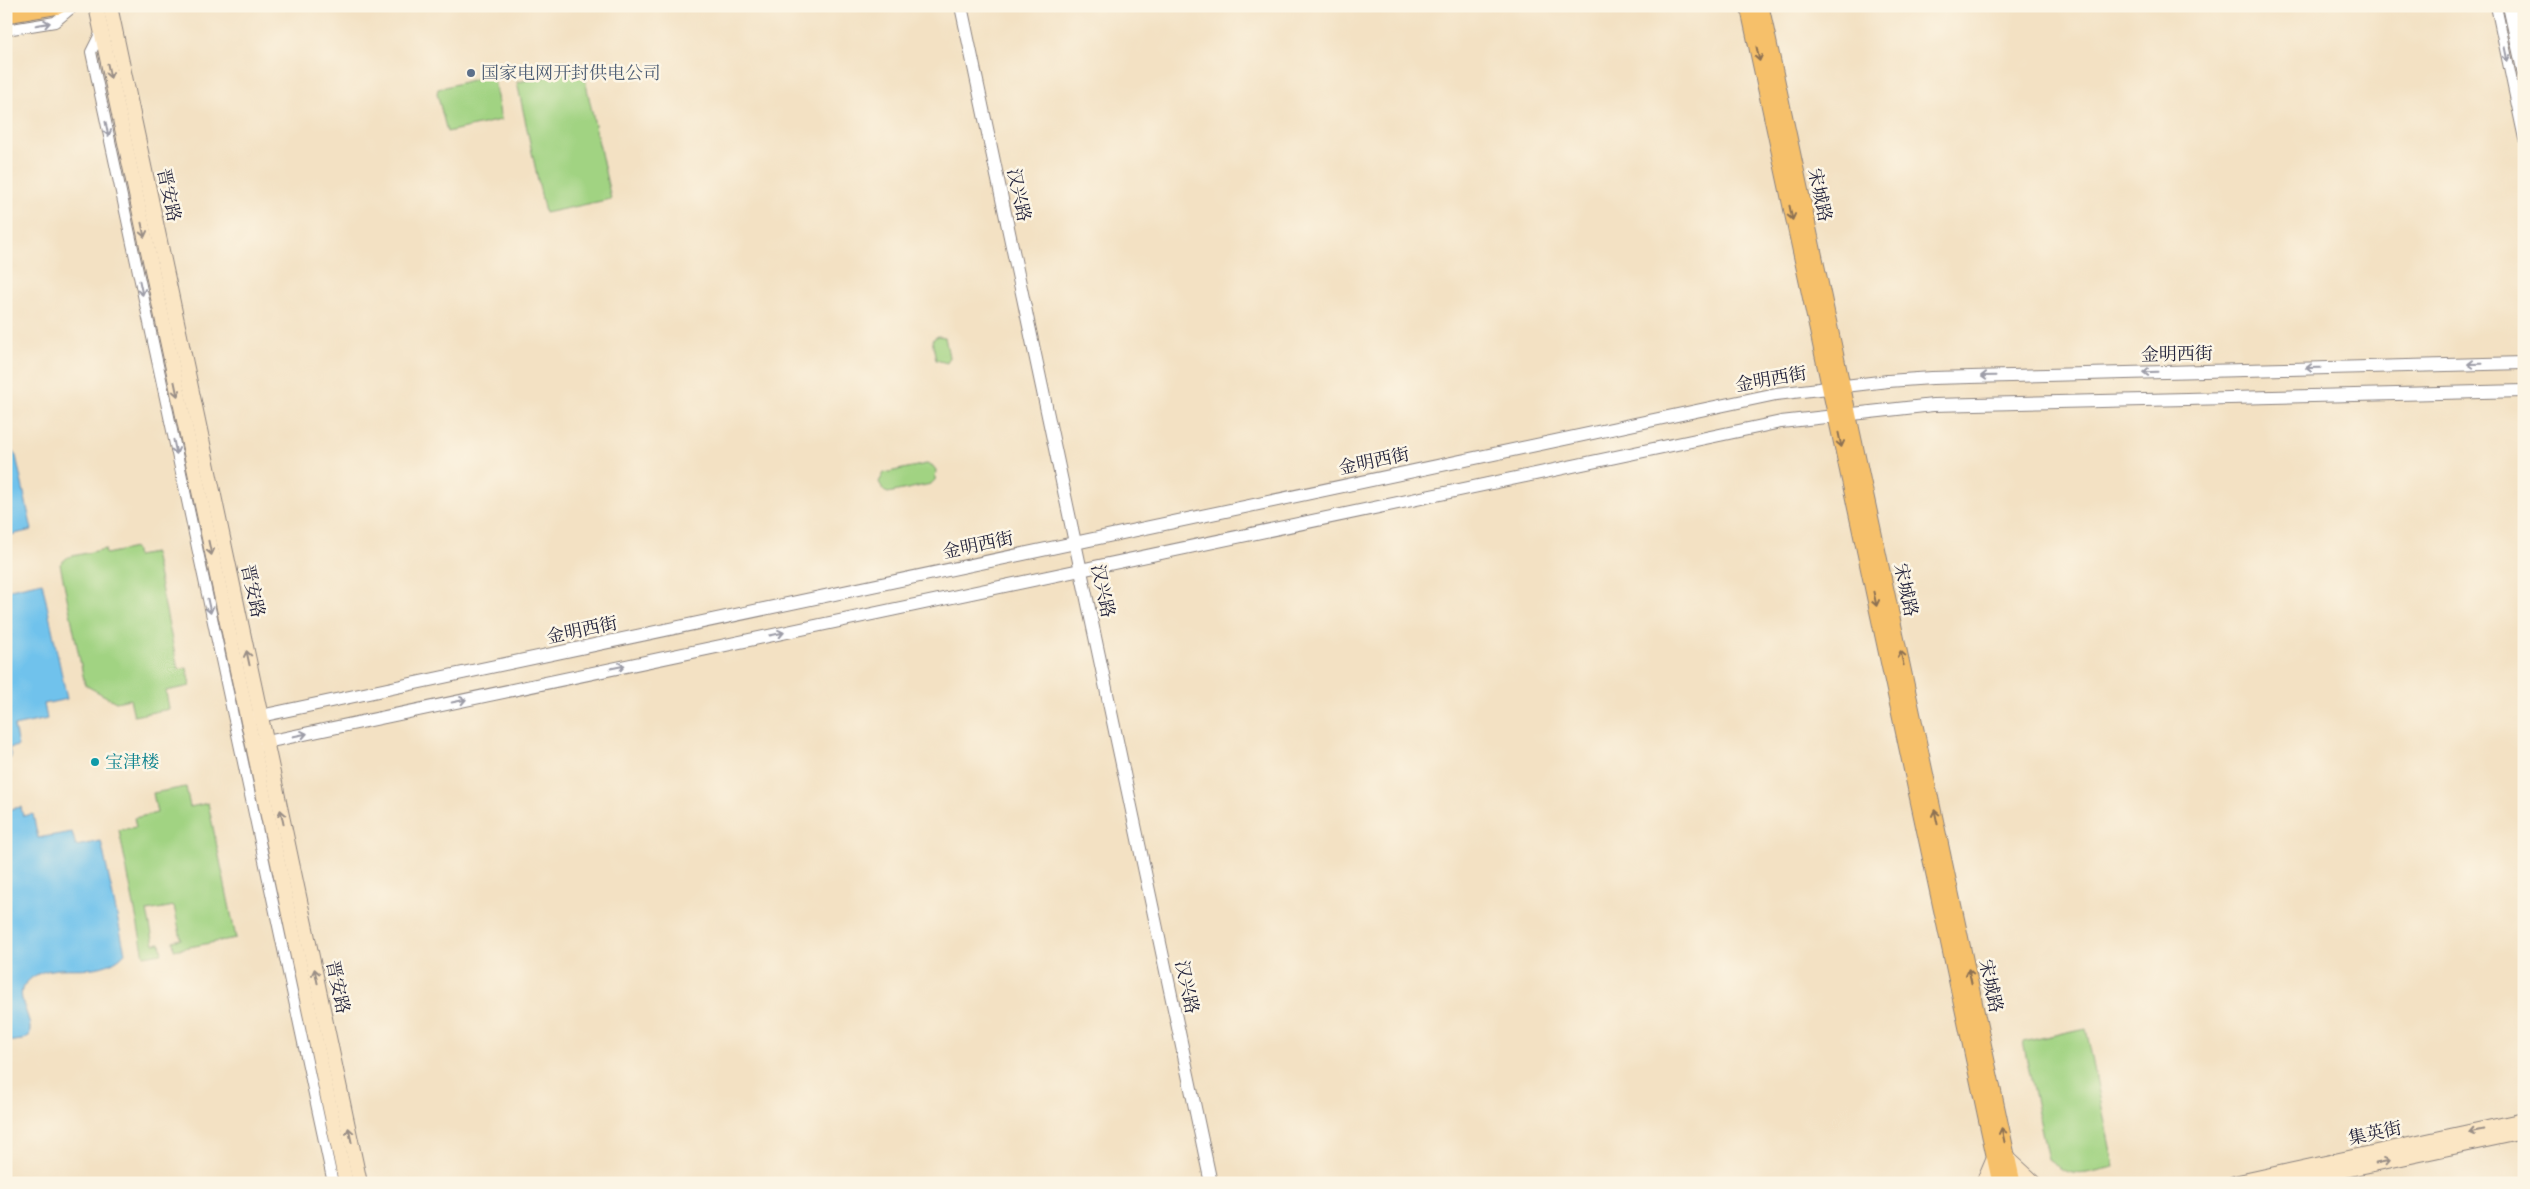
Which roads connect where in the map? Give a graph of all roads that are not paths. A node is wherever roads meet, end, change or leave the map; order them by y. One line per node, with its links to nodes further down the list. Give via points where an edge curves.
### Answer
1 (59, 6): 12 (main road)
2 (74, 6): 14 (street, one-way to 2, via 55,22)
3 (96, 6): 15 (main road, 晋安路)
4 (110, 6): 24 (main road, 晋安路, one-way to 4)
5 (961, 6): 22 (street, 汉兴路)
6 (969, 6): 22 (street, 汉兴路)
7 (1748, 6): 19 (main road, 宋城路, one-way to 19)
8 (1761, 6): 19 (main road, 宋城路)
9 (2496, 6): 17 (street, one-way to 17)
10 (2509, 6): 16 (street)
11 (2521, 6): 13 (street)
12 (6, 15)
13 (2524, 20)
14 (6, 30)
15 (101, 32): 24 (main road, 晋安路, one-way to 24); 29 (street, one-way to 29, via 91,52)
16 (2524, 74)
17 (2524, 139)
18 (2524, 363): 19 (street, 金明西街, one-way to 19, via 1932,378)
19 (1836, 387): 21 (main road, 宋城路); 22 (street, 金明西街, via 1767,396)
20 (2524, 391): 21 (street, via 1933,405)
21 (1842, 415): 23 (street, via 1781,422); 28 (main road, 宋城路)
22 (1078, 542): 23 (street, 汉兴路); 24 (street, 金明西街)
23 (1084, 569): 25 (street, one-way to 23); 32 (street, 汉兴路); 33 (street, 汉兴路)
24 (254, 718): 25 (main road, 晋安路)
25 (259, 743): 30 (main road, 晋安路); 31 (main road, 晋安路, one-way to 25)
26 (2524, 1120): 38 (main road, 集英街, one-way to 38)
27 (2524, 1132): 39 (main road, 集英街, one-way to 27)
28 (2001, 1157): 34 (main road); 35 (main road, 宋城路); 36 (main road, 宋城路); 37 (main road)
29 (333, 1183)
30 (346, 1183)
31 (360, 1183)
32 (1211, 1183)
33 (1218, 1183)
34 (1984, 1183)
35 (2000, 1183)
36 (2013, 1183)
37 (2035, 1183)
38 (2234, 1183)
39 (2284, 1183)

